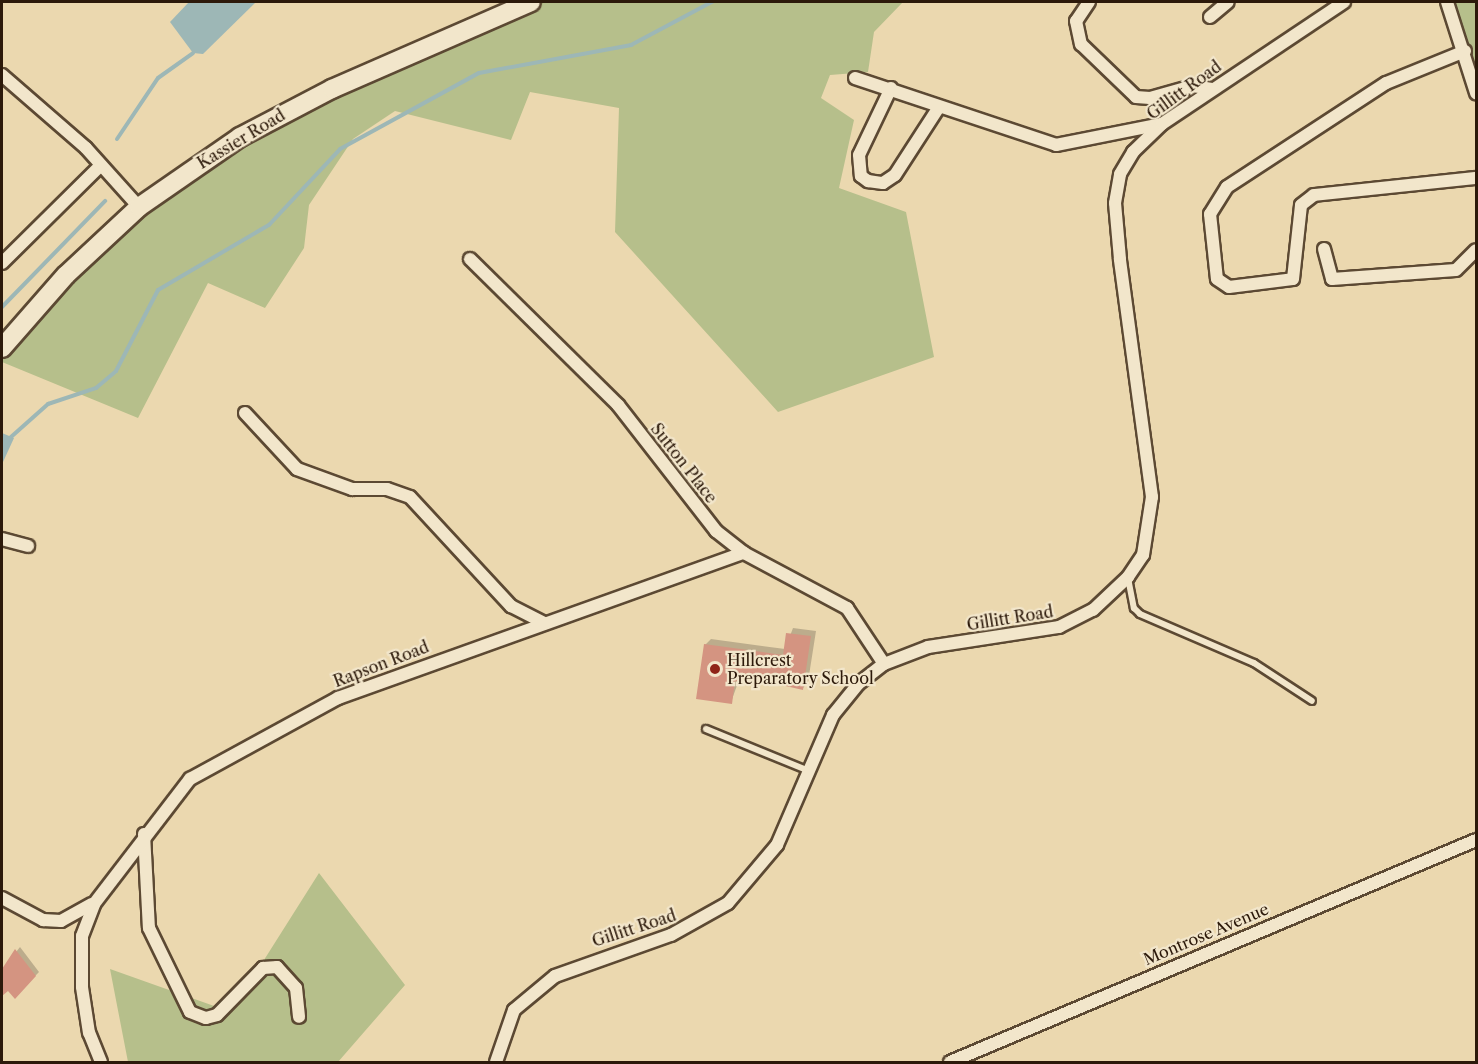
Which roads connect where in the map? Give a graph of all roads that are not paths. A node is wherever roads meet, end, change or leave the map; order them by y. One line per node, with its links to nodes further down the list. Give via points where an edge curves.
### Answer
1 (531, 2): 17 (main road, Kassier Road, via 284,113)
2 (1089, 2): 11 (street, via 1076,21 1081,44 1136,97 1194,86)
3 (1228, 2): 6 (street)
4 (1344, 2): 11 (street, Gillitt Road)
5 (1447, 2): 7 (street)
6 (1210, 17)
7 (1465, 51): 12 (street); 16 (street, via 1386,83 1227,187 1210,214 1217,279 1229,287 1293,279 1301,205 1314,195)
8 (2, 75): 15 (street)
9 (855, 78): 10 (street)
10 (891, 88): 13 (street); 13 (street, via 859,155 861,176 868,181 883,183 895,175)
11 (1212, 89): 14 (street, Gillitt Road)
12 (1476, 93)
13 (939, 107): 14 (street, via 1056,145)
14 (1162, 124): 27 (street, Gillitt Road, via 1125,164 1115,203 1152,497 1143,555)
15 (101, 165): 17 (street); 21 (street)
16 (1476, 178)
17 (139, 207): 22 (main road, Kassier Road, via 55,286)
18 (1324, 249): 19 (street, via 1332,279 1456,270)
19 (1476, 250)
20 (470, 259): 26 (street, Sutton Place, via 618,405 716,531)
21 (2, 263)
22 (2, 348)
23 (244, 413): 28 (street, via 297,469 352,489 387,489 410,496 511,606)
24 (2, 539): 25 (street)
25 (28, 546)
26 (744, 553): 28 (street, Rapson Road); 29 (street, Sutton Place, via 847,608)
27 (1128, 577): 29 (street, Gillitt Road, via 1093,610 1059,627 928,647); 30 (lane, via 1134,608 1140,614 1254,663)
28 (545, 623): 33 (street, Rapson Road, via 311,710 190,779)
29 (884, 664): 32 (street, Gillitt Road, via 858,684 833,715)
30 (1312, 701)
31 (706, 729): 32 (lane)
32 (810, 772): 39 (street, Gillitt Road, via 777,845 728,903 671,935 555,976 514,1010)
33 (144, 834): 36 (street, Rapson Road); 37 (street, via 149,928 190,1012 206,1018 217,1015 263,968 277,967 296,988)
34 (1476, 840): 40 (street, Montrose Avenue)
35 (2, 898): 36 (street, Rapson Road, via 43,920 61,921)
36 (94, 904): 38 (street, Rapson Road, via 80,951 89,1033)
37 (299, 1017)
38 (101, 1062)
39 (496, 1062)
40 (950, 1062)

